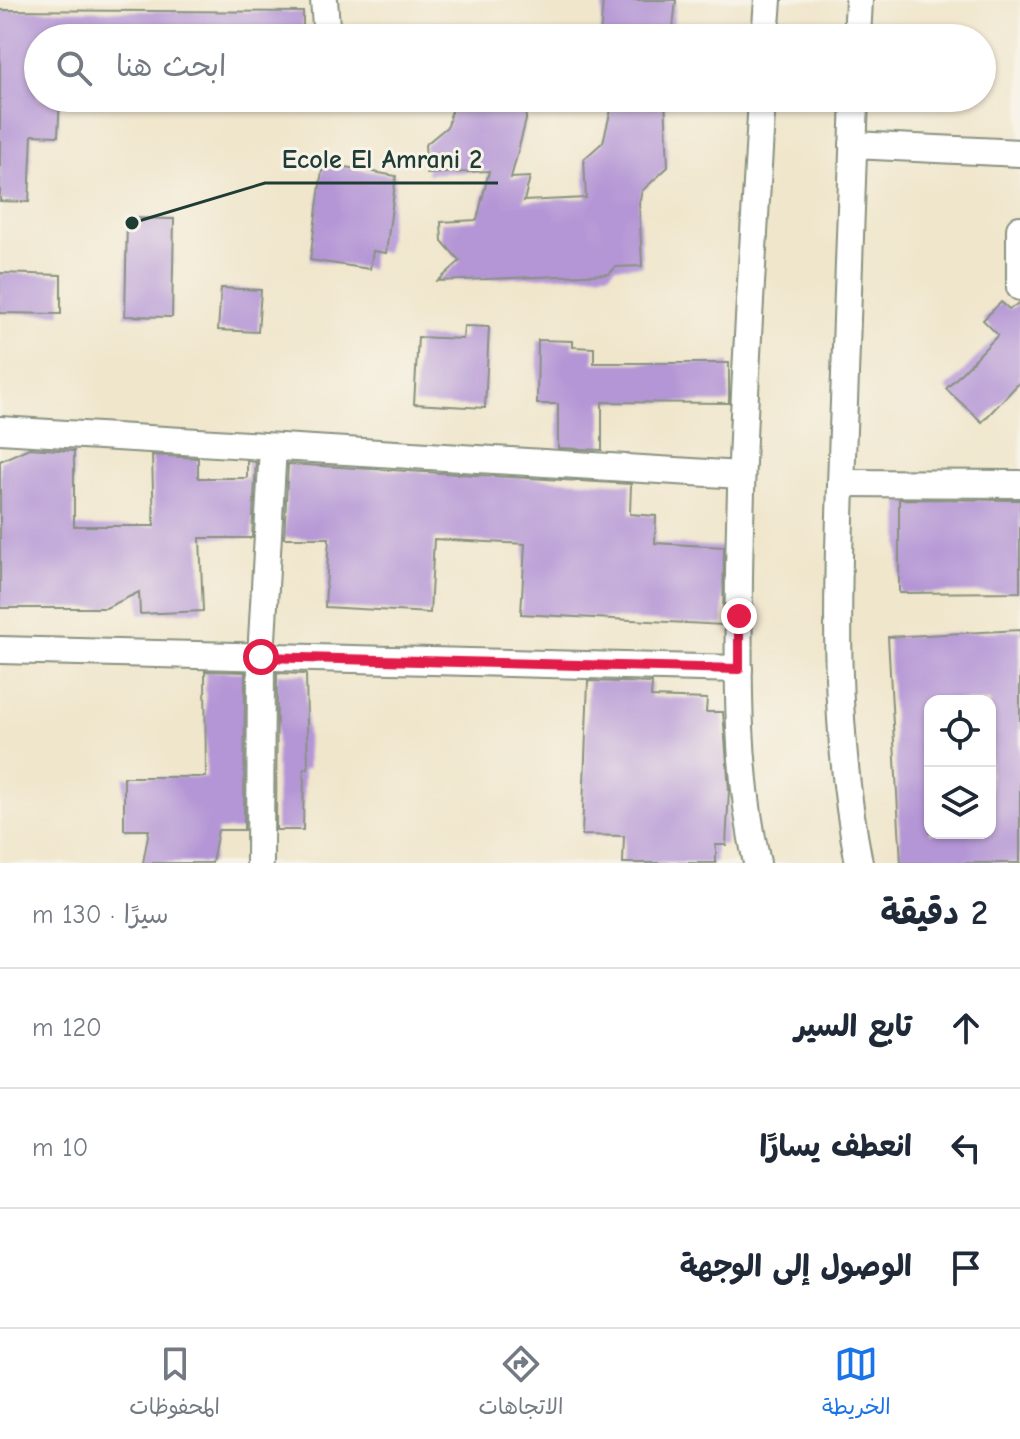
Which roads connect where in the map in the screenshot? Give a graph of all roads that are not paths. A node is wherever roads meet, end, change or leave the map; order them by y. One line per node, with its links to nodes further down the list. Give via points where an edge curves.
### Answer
1 (324, 0): 4 (street)
2 (768, 0): 5 (street)
3 (859, 0): 6 (street)
4 (326, 24)
5 (766, 24)
6 (858, 24)
7 (761, 112): 15 (street)
8 (854, 112): 9 (street)
9 (853, 145): 10 (street); 16 (street)
10 (1020, 153)
11 (1020, 229): 12 (street)
12 (1020, 287)
13 (0, 430): 14 (street)
14 (273, 447): 15 (street); 19 (street)
15 (741, 475): 20 (street)
16 (841, 483): 17 (street); 23 (street, via 837,689)
17 (1020, 484)
18 (0, 650): 19 (street)
19 (261, 657): 20 (street); 21 (street)
20 (739, 669): 22 (street, via 745,783)
21 (260, 863)
22 (757, 863)
23 (859, 863)

